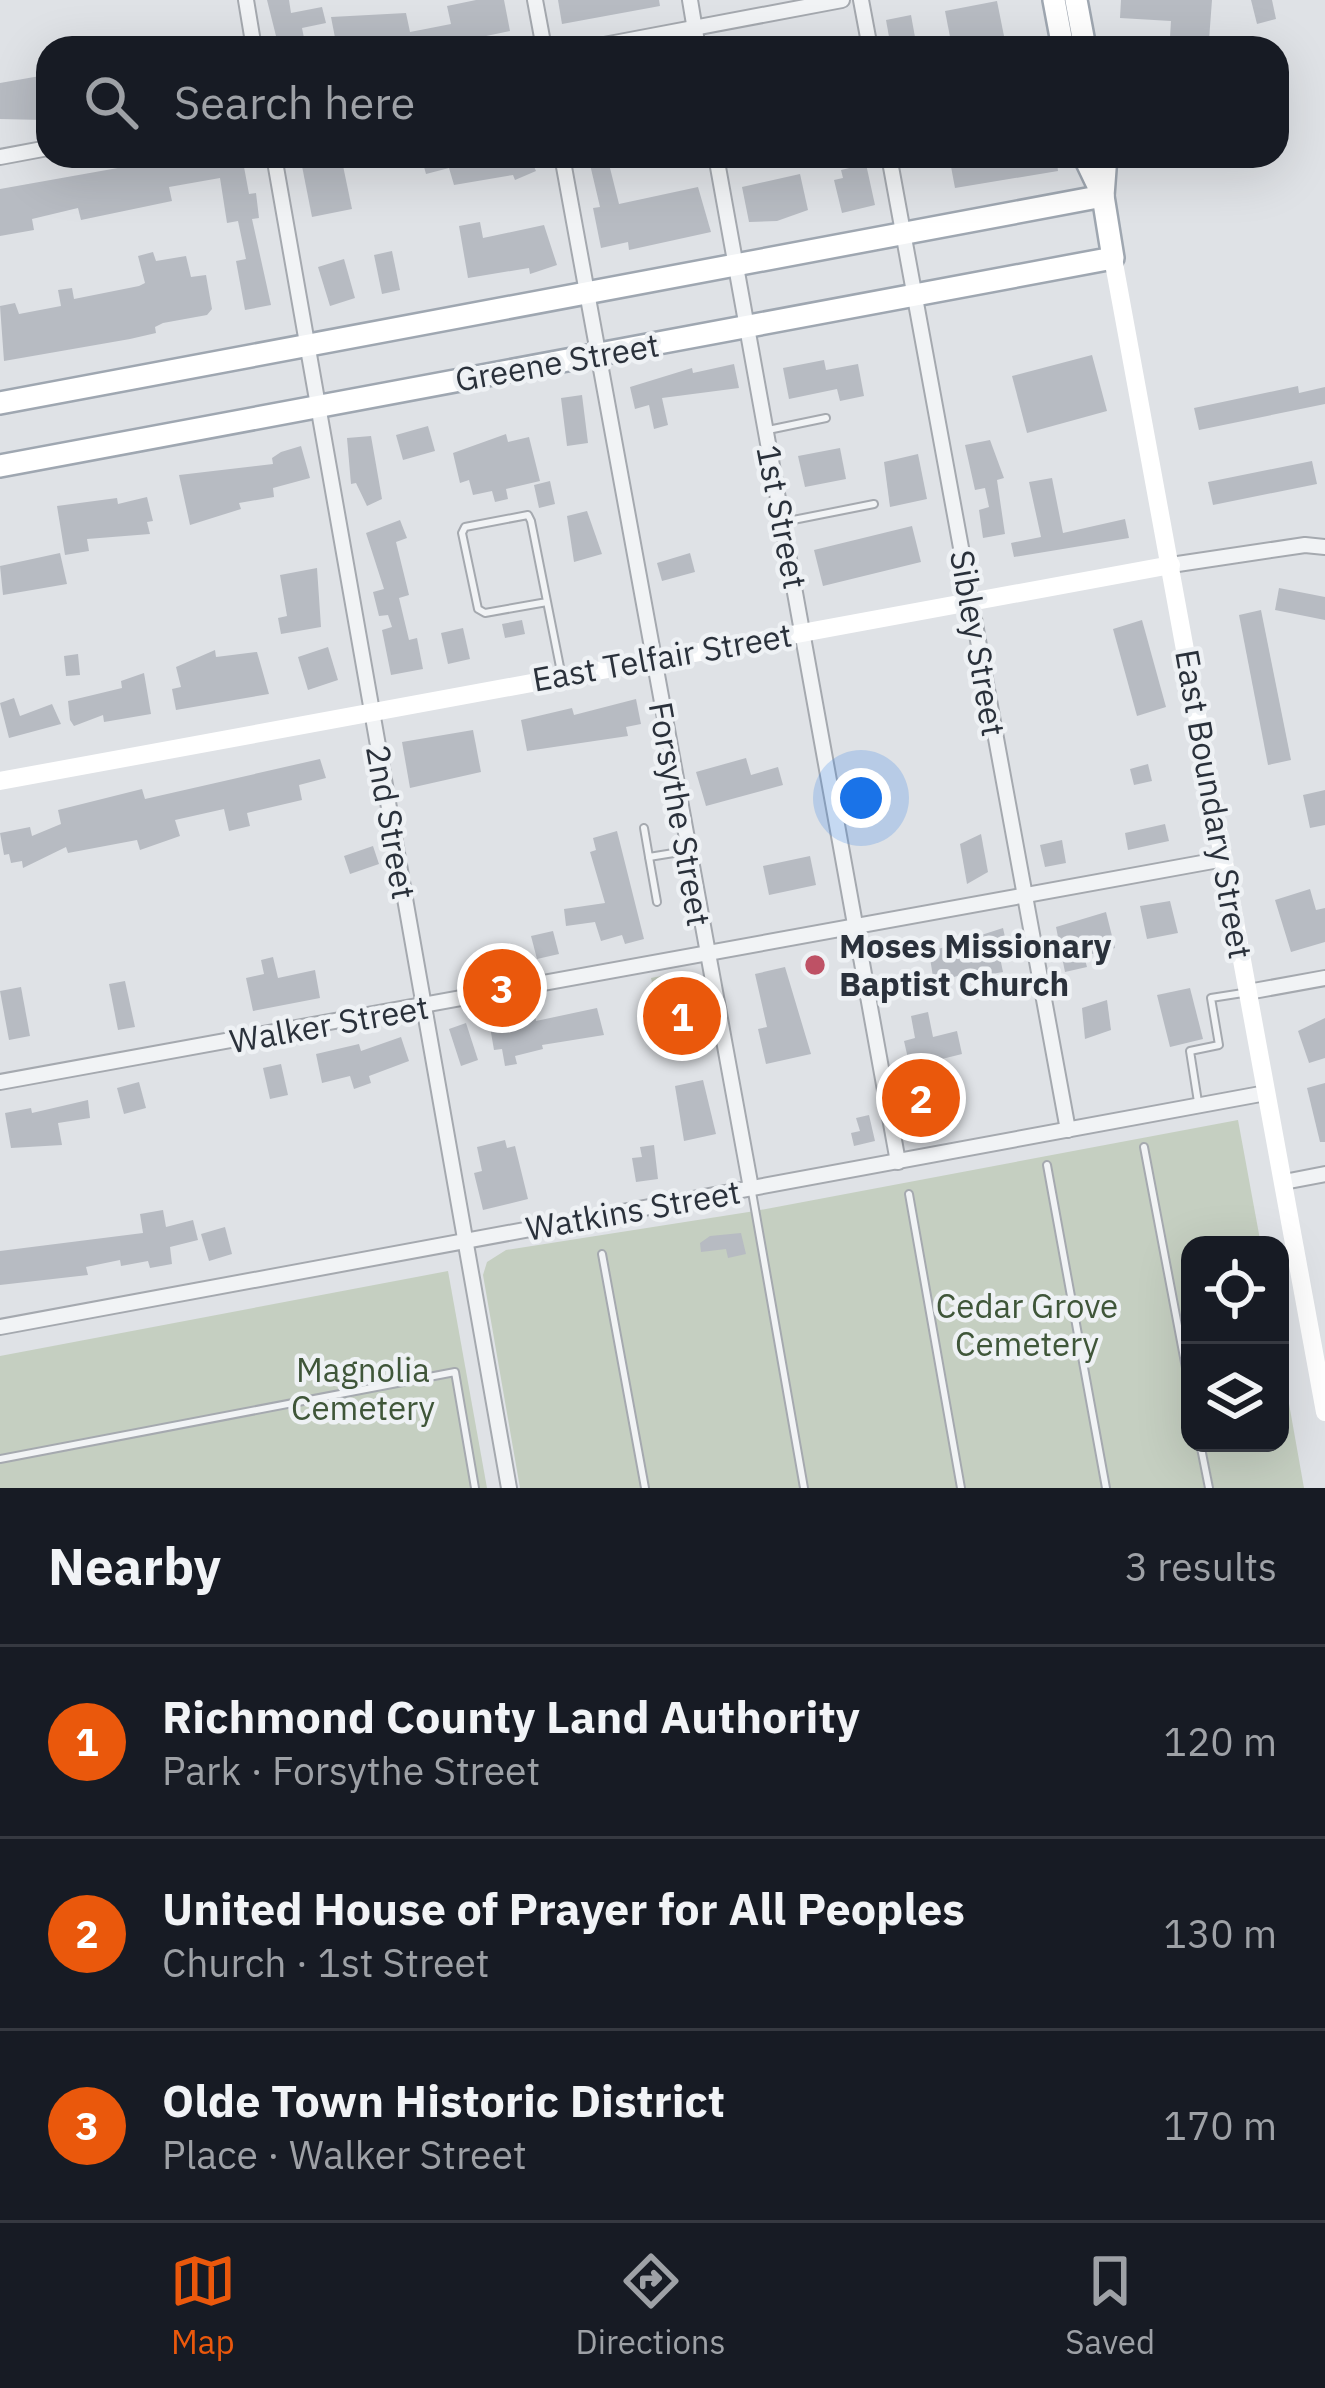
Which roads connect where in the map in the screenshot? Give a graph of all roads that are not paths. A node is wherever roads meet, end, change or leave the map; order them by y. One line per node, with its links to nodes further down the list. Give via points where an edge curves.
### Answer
1 (246, 0): 9 (street)
2 (535, 0): 10 (street)
3 (690, 0): 8 (street)
4 (842, 0): 8 (street)
5 (861, 0): 13 (street)
6 (1054, 0): 14 (main road)
7 (1076, 0): 15 (main road)
8 (695, 28): 11 (street); 12 (street)
9 (252, 36)
10 (542, 36)
11 (652, 36)
12 (696, 36)
13 (868, 36)
14 (1061, 36)
15 (1083, 36)
16 (36, 150): 17 (street)
17 (0, 157)
18 (276, 168): 31 (street, 2nd Street)
19 (564, 168): 28 (street, Forsythe Street)
20 (718, 168): 27 (street, 1st Street)
21 (892, 168): 25 (street, Sibley Street)
22 (1090, 168): 24 (main road, East Boundary Street)
23 (1105, 168): 24 (main road, East Boundary Street)
24 (1103, 196): 25 (main road, Greene Street); 26 (main road, East Boundary Street)
25 (904, 234): 27 (main road, Greene Street); 29 (street, Sibley Street)
26 (1113, 258): 29 (main road, Greene Street); 41 (street, East Boundary Street)
27 (734, 266): 28 (main road, Greene Street); 30 (street, 1st Street)
28 (586, 295): 31 (main road, Greene Street); 32 (street, Forsythe Street)
29 (914, 295): 30 (main road, Greene Street); 42 (street, Sibley Street)
30 (744, 328): 32 (main road, Greene Street); 36 (street, 1st Street)
31 (307, 345): 33 (main road, Greene Street); 34 (street, 2nd Street)
32 (597, 355): 34 (main road, Greene Street); 45 (street, Forsythe Street)
33 (0, 403)
34 (318, 406): 37 (main road, Greene Street); 47 (street, 2nd Street)
35 (826, 418): 36 (lane)
36 (765, 430): 39 (street, 1st Street)
37 (0, 466)
38 (874, 504): 39 (lane)
39 (783, 522): 44 (street, 1st Street)
40 (1325, 548): 41 (street, East Telfair Street)
41 (1171, 565): 42 (street, East Telfair Street); 52 (street, East Boundary Street)
42 (971, 601): 44 (street, East Telfair Street); 53 (street, Sibley Street)
43 (547, 602): 43 (lane, via 528,515 466,527 478,609); 46 (lane)
44 (805, 631): 45 (street, East Telfair Street); 55 (street, 1st Street)
45 (653, 658): 46 (street, East Telfair Street); 50 (street, Forsythe Street)
46 (561, 675): 47 (street, East Telfair Street)
47 (371, 710): 48 (street, East Telfair Street); 59 (street, 2nd Street)
48 (0, 782)
49 (644, 828): 51 (lane)
50 (686, 851): 51 (lane); 56 (street, Forsythe Street)
51 (650, 857): 54 (lane)
52 (1224, 859): 53 (street, Walker Street); 58 (street, East Boundary Street)
53 (1025, 899): 55 (street, Walker Street); 63 (street, Sibley Street)
54 (657, 902)
55 (858, 928): 56 (street, Walker Street); 65 (street, 1st Street)
56 (705, 958): 59 (street, Walker Street); 69 (street, Forsythe Street)
57 (1325, 978): 58 (street)
58 (1248, 992): 61 (street, East Boundary Street); 62 (lane, via 1211,998 1219,1045 1190,1051)
59 (424, 1007): 60 (street, Walker Street); 71 (street, 2nd Street)
60 (0, 1082)
61 (1267, 1093): 62 (street, Watkins Street); 68 (street, East Boundary Street)
62 (1199, 1106): 63 (street, Watkins Street)
63 (1068, 1130): 65 (street, Watkins Street)
64 (1144, 1147): 74 (lane)
65 (898, 1162): 69 (street, Watkins Street)
66 (1047, 1165): 84 (lane)
67 (1325, 1174): 68 (street)
68 (1284, 1182): 75 (street, East Boundary Street)
69 (751, 1188): 71 (street, Watkins Street); 82 (lane)
70 (909, 1194): 83 (lane)
71 (465, 1241): 73 (street, Watkins Street); 80 (street, 2nd Street)
72 (602, 1255): 81 (lane)
73 (0, 1328)
74 (1181, 1344)
75 (1321, 1365): 76 (street, East Boundary Street)
76 (1325, 1412)
77 (1202, 1452): 85 (lane)
78 (0, 1459): 79 (lane, via 455,1372)
79 (475, 1488)
80 (509, 1488)
81 (645, 1488)
82 (804, 1488)
83 (962, 1488)
84 (1106, 1488)
85 (1209, 1488)

